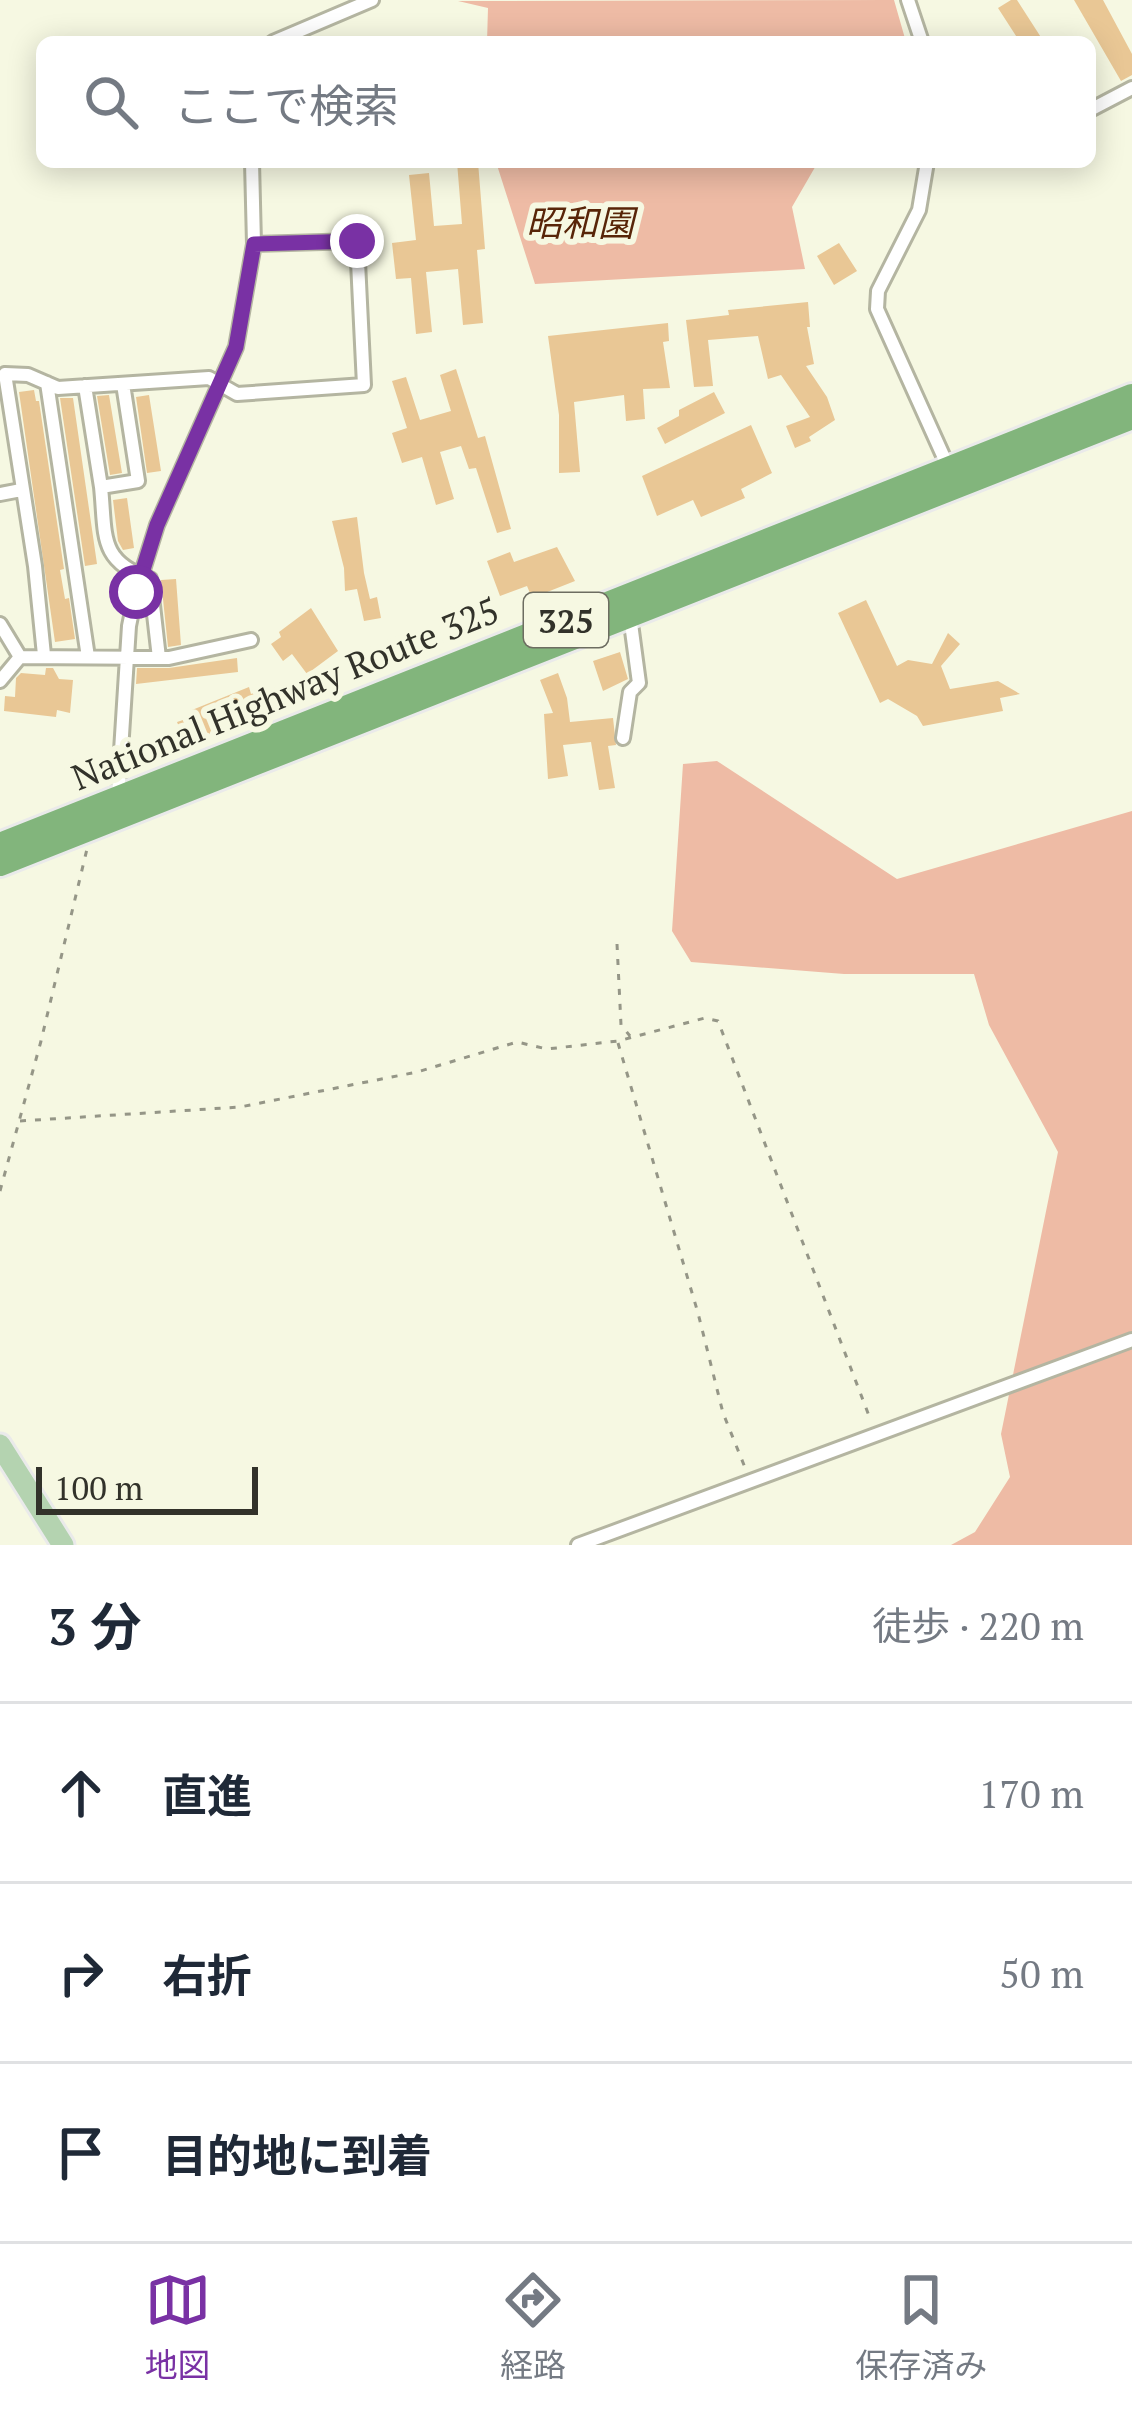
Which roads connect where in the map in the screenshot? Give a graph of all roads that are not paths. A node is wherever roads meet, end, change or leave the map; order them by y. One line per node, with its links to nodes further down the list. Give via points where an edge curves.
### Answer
1 (372, 0): 3 (street)
2 (908, 0): 4 (street)
3 (287, 36)
4 (920, 36)
5 (1132, 88): 6 (street)
6 (1096, 107)
7 (252, 168): 9 (street)
8 (926, 168): 16 (street, via 919,210 878,291 877,309)
9 (254, 244): 12 (street, via 236,347); 12 (street, via 357,241 364,385 237,394)
10 (46, 383): 13 (street); 18 (street, via 4,374); 26 (street)
11 (122, 384): 12 (street); 13 (street); 17 (street, via 138,481)
12 (218, 384): 20 (street)
13 (85, 386): 17 (street)
14 (1132, 396): 16 (highway, National Highway Route 325 / 325)
15 (1132, 417): 16 (highway, National Highway Route 325 / 325)
16 (952, 479): 21 (highway, National Highway Route 325 / 325); 31 (highway, National Highway Route 325 / 325)
17 (101, 488): 20 (street, via 108,551)
18 (22, 490): 19 (street); 24 (street)
19 (0, 494)
20 (140, 576): 27 (street); 28 (street, via 150,579)
21 (630, 614): 30 (street, via 638,683); 31 (highway, National Highway Route 325 / 325)
22 (0, 624): 25 (street)
23 (250, 640): 28 (street)
24 (44, 655): 25 (street); 26 (street)
25 (20, 657): 29 (street)
26 (88, 657): 27 (street)
27 (127, 658): 28 (street); 31 (street)
28 (159, 658)
29 (0, 681)
30 (623, 737)
31 (121, 808): 32 (highway, National Highway Route 325 / 325); 33 (highway, National Highway Route 325 / 325)
32 (0, 845)
33 (0, 864)
34 (1132, 1340): 37 (street)
35 (0, 1445): 36 (main road)
36 (63, 1545)
37 (578, 1545)

